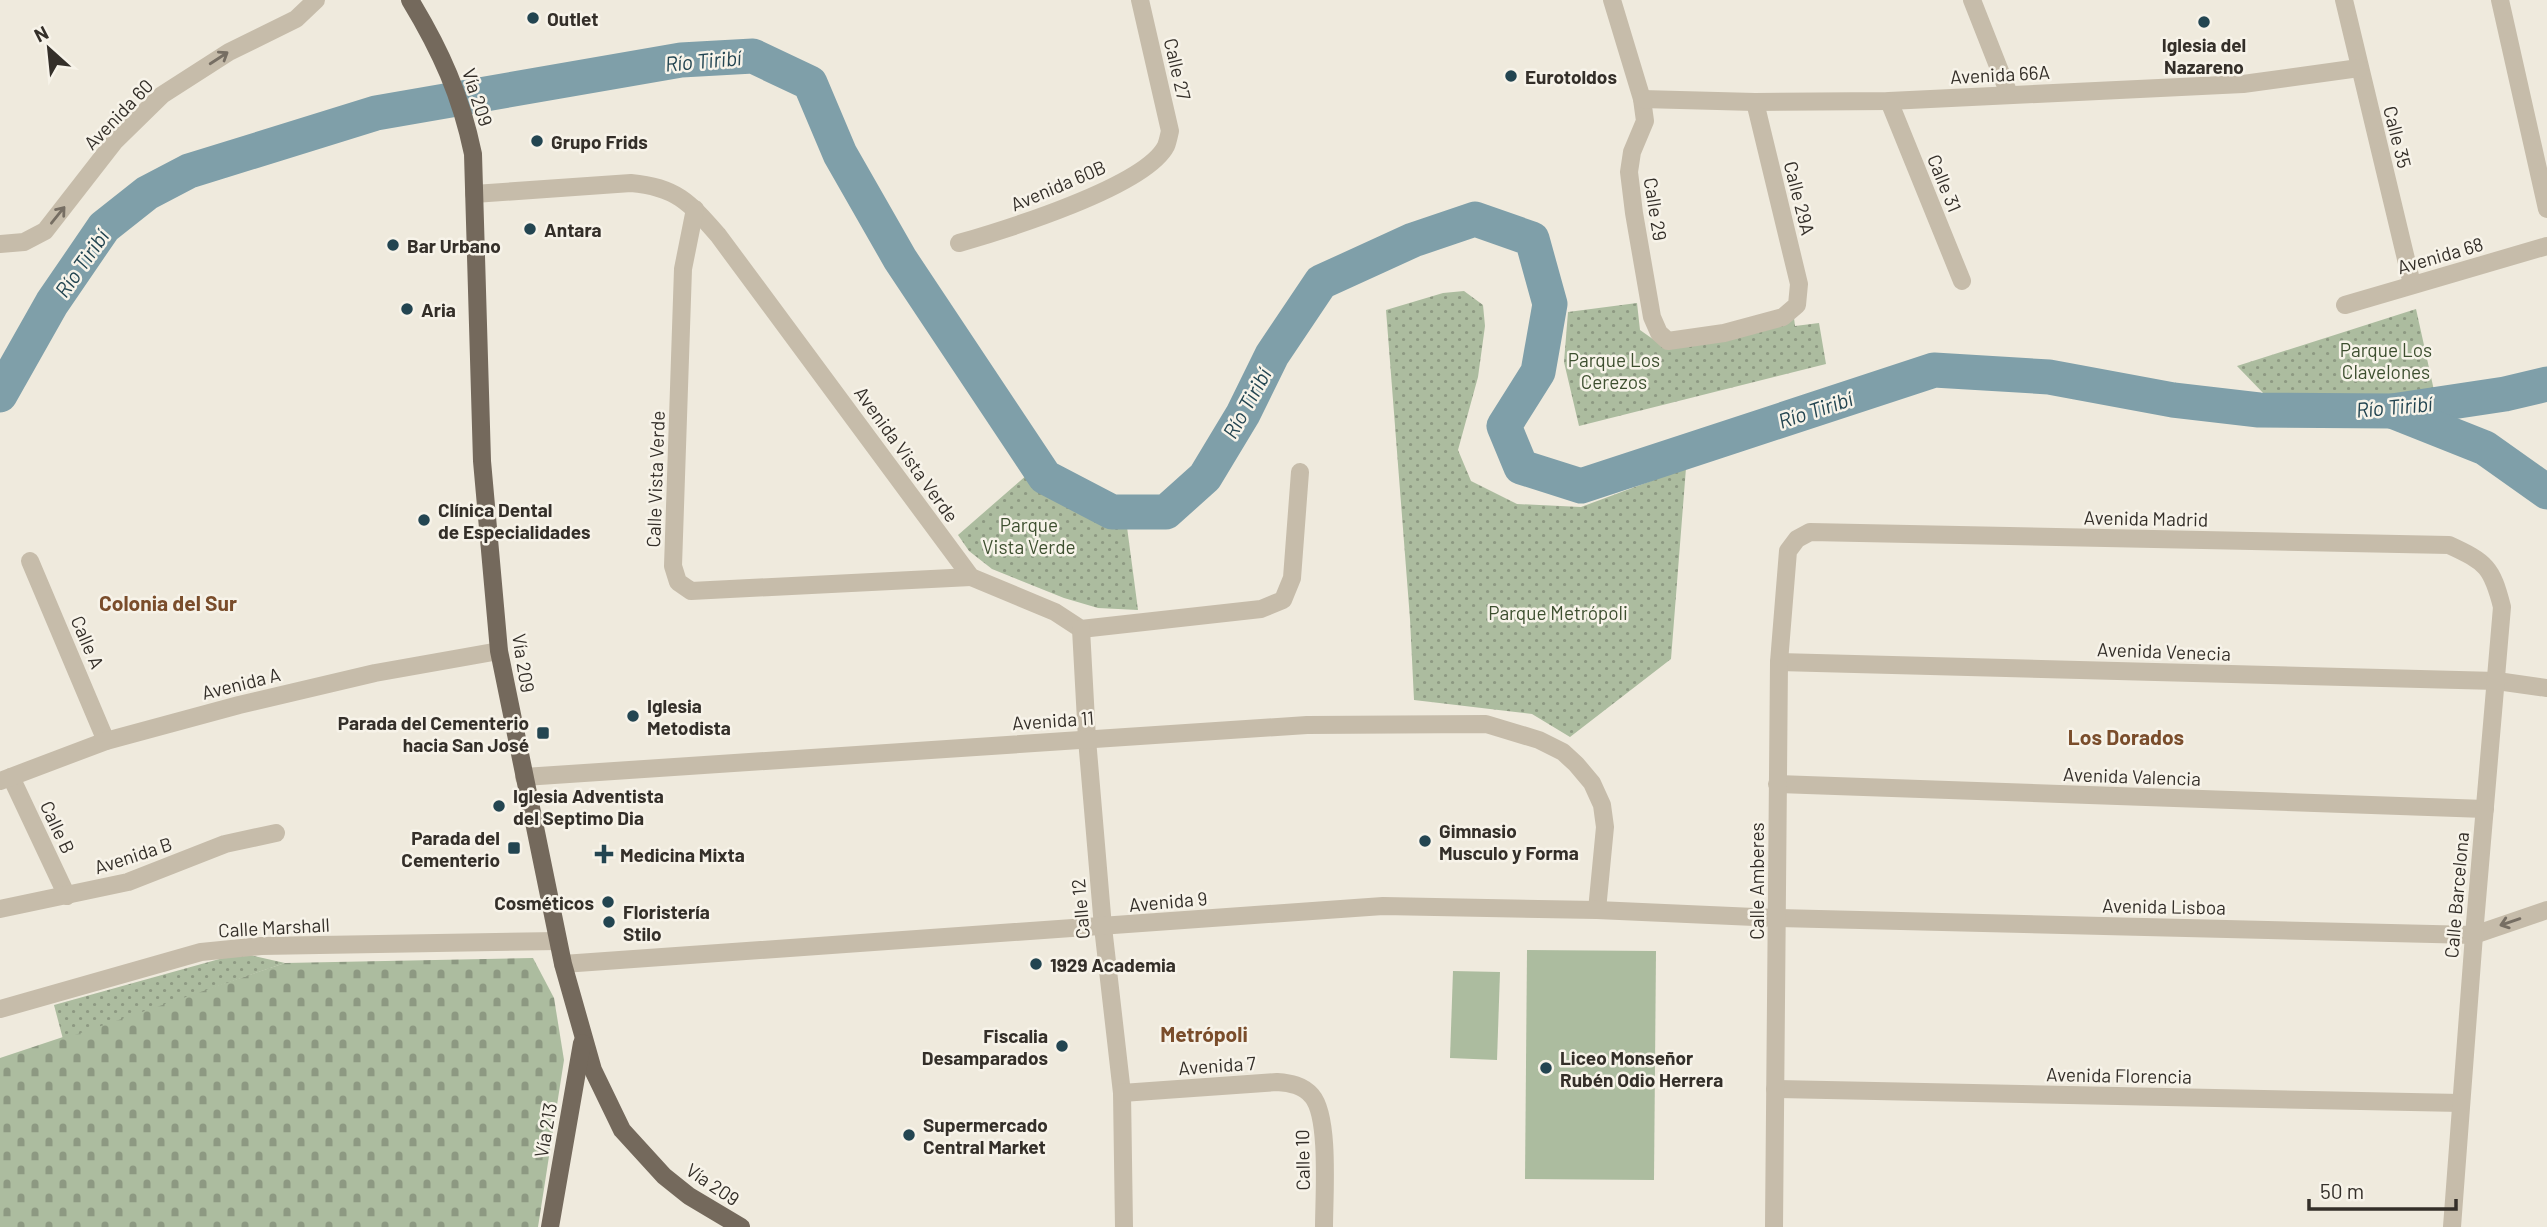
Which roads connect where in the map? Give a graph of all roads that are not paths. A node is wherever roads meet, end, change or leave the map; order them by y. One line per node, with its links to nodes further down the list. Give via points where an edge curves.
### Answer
1 (316, 0): 18 (street, Avenida 60, one-way to 1, via 24,242 45,231 115,141 162,95 229,52 296,19)
2 (410, 0): 14 (main road, Vía 209, via 452,77 467,122)
3 (1140, 0): 13 (street, Calle 27, via 1170,131)
4 (1612, 0): 10 (street, Calle 29)
5 (1972, 0): 9 (street)
6 (2344, 0): 8 (street, Calle 35)
7 (2500, 0): 16 (street)
8 (2359, 68): 9 (street, Avenida 66A, via 2243,84); 21 (street, Calle 35)
9 (2009, 94): 11 (street, Avenida 66A)
10 (1642, 99): 12 (street, Avenida 66A); 23 (street, Calle 29, via 1645,121 1629,172 1652,317 1659,333 1668,341 1724,333 1783,317)
11 (1889, 101): 12 (street, Avenida 66A); 20 (street, Calle 31)
12 (1755, 102): 23 (street, Calle 29A, via 1799,284)
13 (1165, 148): 17 (street, Avenida 60B, via 1107,189 1041,218)
14 (474, 194): 15 (street, Avenida Vista Verde, via 631,183 654,185); 30 (main road, Vía 209, via 482,461)
15 (695, 209): 28 (street, Avenida Vista Verde); 28 (street, Calle Vista Verde, via 683,269 673,566 678,582 691,591)
16 (2547, 209)
17 (959, 243)
18 (0, 244)
19 (2547, 246): 21 (street, Avenida 68)
20 (1962, 281)
21 (2412, 284): 22 (street, Avenida 68)
22 (2345, 304)
23 (1797, 305)
24 (1300, 472): 29 (street, via 1292,578 1283,600 1261,609)
25 (1797, 539): 27 (street, Avenida Madrid, via 1810,532 2449,545); 31 (street, Calle Amberes, via 1788,551)
26 (30, 561): 35 (street, Calle A)
27 (2490, 569): 32 (street, Calle Barcelona, via 2502,607)
28 (971, 577): 29 (street, via 1055,612)
29 (1081, 629): 34 (street, Calle 12)
30 (499, 651): 35 (street, Avenida A, via 375,673); 36 (main road, Vía 209)
31 (1779, 662): 32 (street, Avenida Venecia); 38 (street, Calle Amberes)
32 (2497, 681): 33 (street, Avenida Venecia); 39 (street, Calle Barcelona)
33 (2547, 688)
34 (1087, 739): 36 (street, Avenida 11); 43 (street, Avenida 11, via 1307,725 1486,724 1539,740 1576,764 1602,805 1605,827); 46 (street, Calle 12)
35 (106, 741): 37 (street, Avenida A)
36 (524, 777): 48 (main road, Vía 209)
37 (6, 779): 41 (street, Calle B)
38 (1777, 784): 39 (street, Avenida Valencia); 45 (street, Calle Amberes)
39 (2485, 809): 47 (street, Calle Barcelona)
40 (276, 833): 41 (street, Avenida B, via 225,844 128,883)
41 (67, 896): 42 (street, Avenida B)
42 (0, 909)
43 (1597, 910): 45 (street, Avenida 9); 46 (street, Avenida 9, via 1359,907)
44 (2547, 910): 47 (street, Avenida Lisboa, one-way to 47)
45 (1777, 918): 47 (street, Avenida Lisboa); 52 (street, Calle Amberes)
46 (1102, 928): 49 (street, Avenida 9); 53 (street, Calle 12)
47 (2474, 935): 55 (street, Calle Barcelona)
48 (558, 941): 49 (main road, Vía 209); 50 (street, Calle Marshall, via 261,946 201,952)
49 (563, 964): 51 (main road, Vía 209)
50 (0, 1009)
51 (582, 1040): 56 (main road, Vía 213); 57 (main road, Vía 209, via 622,1130 689,1196)
52 (1775, 1089): 55 (street, Avenida Florencia); 60 (street, Calle Amberes)
53 (1122, 1093): 54 (street, Avenida 7, via 1277,1082 1293,1083); 58 (street, Calle 12)
54 (1312, 1095): 59 (street, Calle 10, via 1323,1127)
55 (2461, 1103): 61 (street, Calle Barcelona)
56 (550, 1227)
57 (741, 1227)
58 (1124, 1227)
59 (1324, 1227)
60 (1774, 1227)
61 (2452, 1227)

